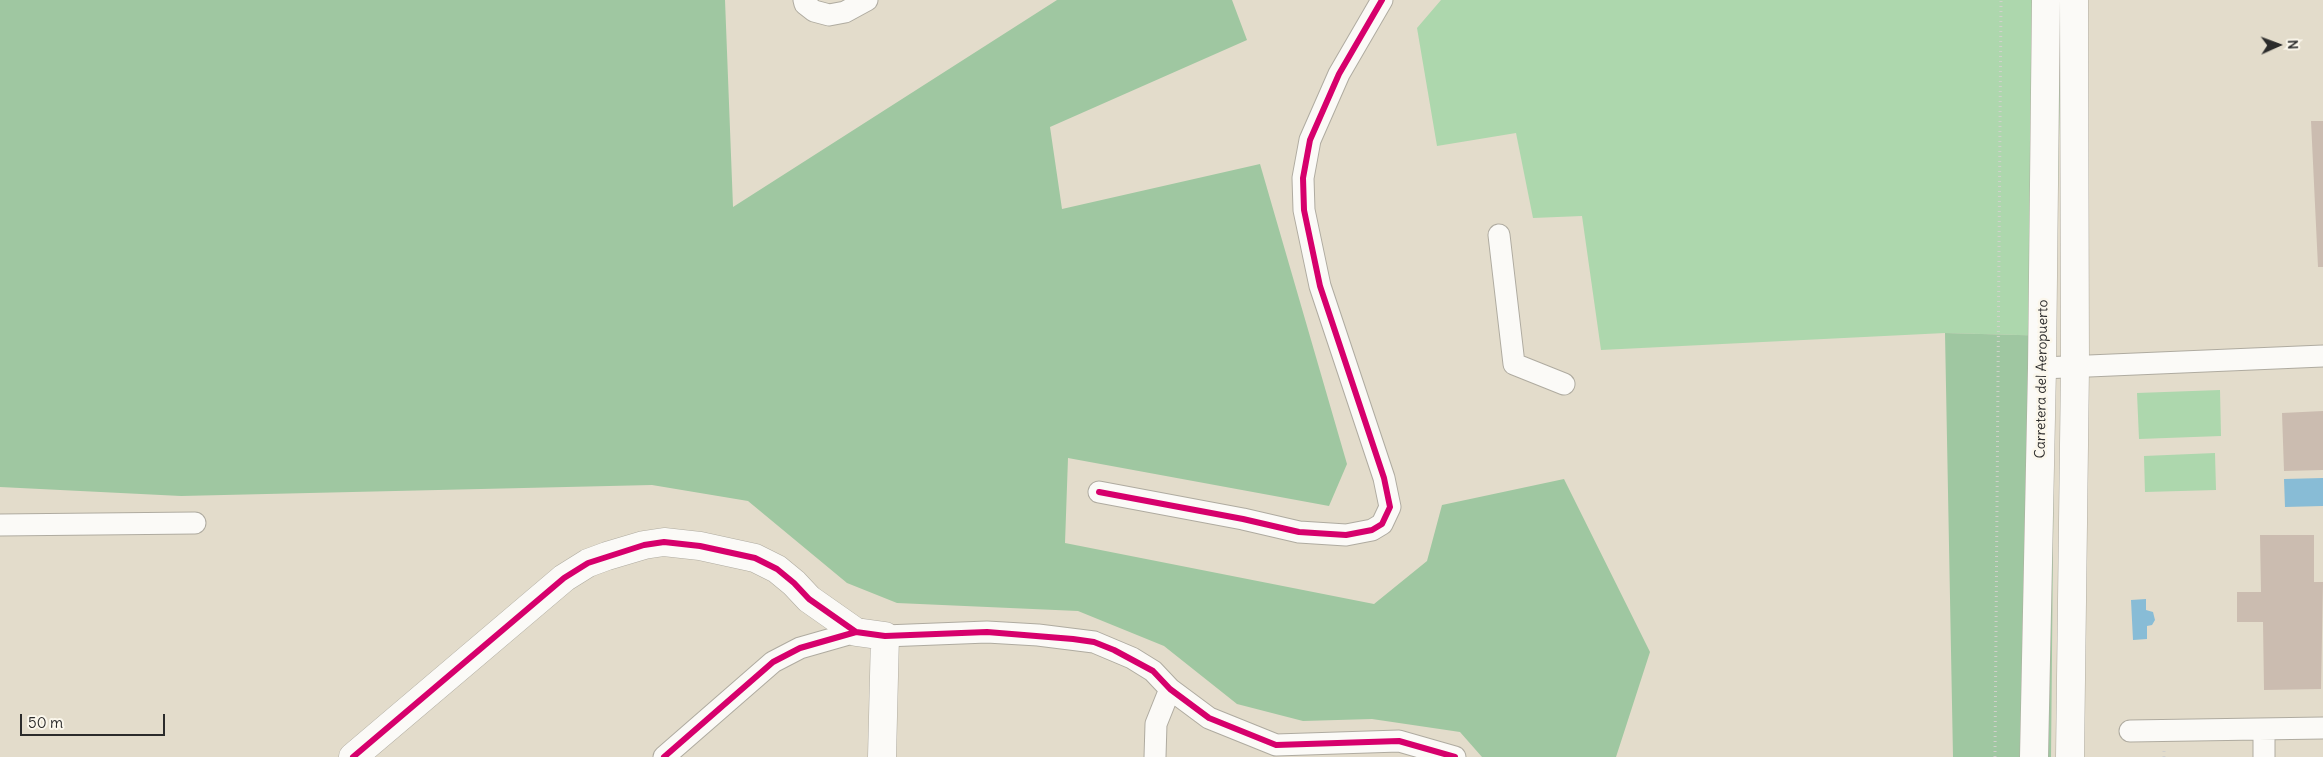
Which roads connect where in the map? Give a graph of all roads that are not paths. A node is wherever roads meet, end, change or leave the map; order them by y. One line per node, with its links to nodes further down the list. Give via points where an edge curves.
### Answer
1 (804, 0): 2 (street, via 804,4 814,11 829,15 845,12)
2 (867, 0)
3 (1382, 0): 11 (street, via 1339,74 1310,140 1303,178 1304,210 1320,286 1384,478 1390,507 1382,524 1372,530 1346,535 1299,532)
4 (2046, 0): 9 (main road, Carretera del Aeropuerto)
5 (2074, 0): 8 (main road)
6 (1499, 235): 10 (street, via 1514,364)
7 (2323, 356): 8 (street)
8 (2075, 367): 9 (street); 18 (main road)
9 (2042, 368): 17 (main road, Carretera del Aeropuerto)
10 (1564, 384)
11 (1099, 492)
12 (195, 523): 13 (street)
13 (0, 525)
14 (856, 632): 15 (main road); 22 (main road, via 809,599 777,569 755,558 700,546 664,542 644,545 588,563 564,578); 23 (street, via 800,648 773,662)
15 (886, 636): 16 (street, via 987,632 1094,642 1132,658 1153,671); 24 (main road)
16 (1170, 689): 25 (street, via 1156,724); 26 (street, via 1208,718 1276,745 1399,741)
17 (2035, 707): 18 (main road); 27 (main road, Carretera del Aeropuerto)
18 (2071, 708): 28 (main road)
19 (2323, 728): 20 (street)
20 (2264, 729): 21 (street); 29 (street)
21 (2130, 732)
22 (353, 757)
23 (664, 757)
24 (882, 757)
25 (1155, 757)
26 (1455, 757)
27 (2034, 757)
28 (2070, 757)
29 (2264, 757)

